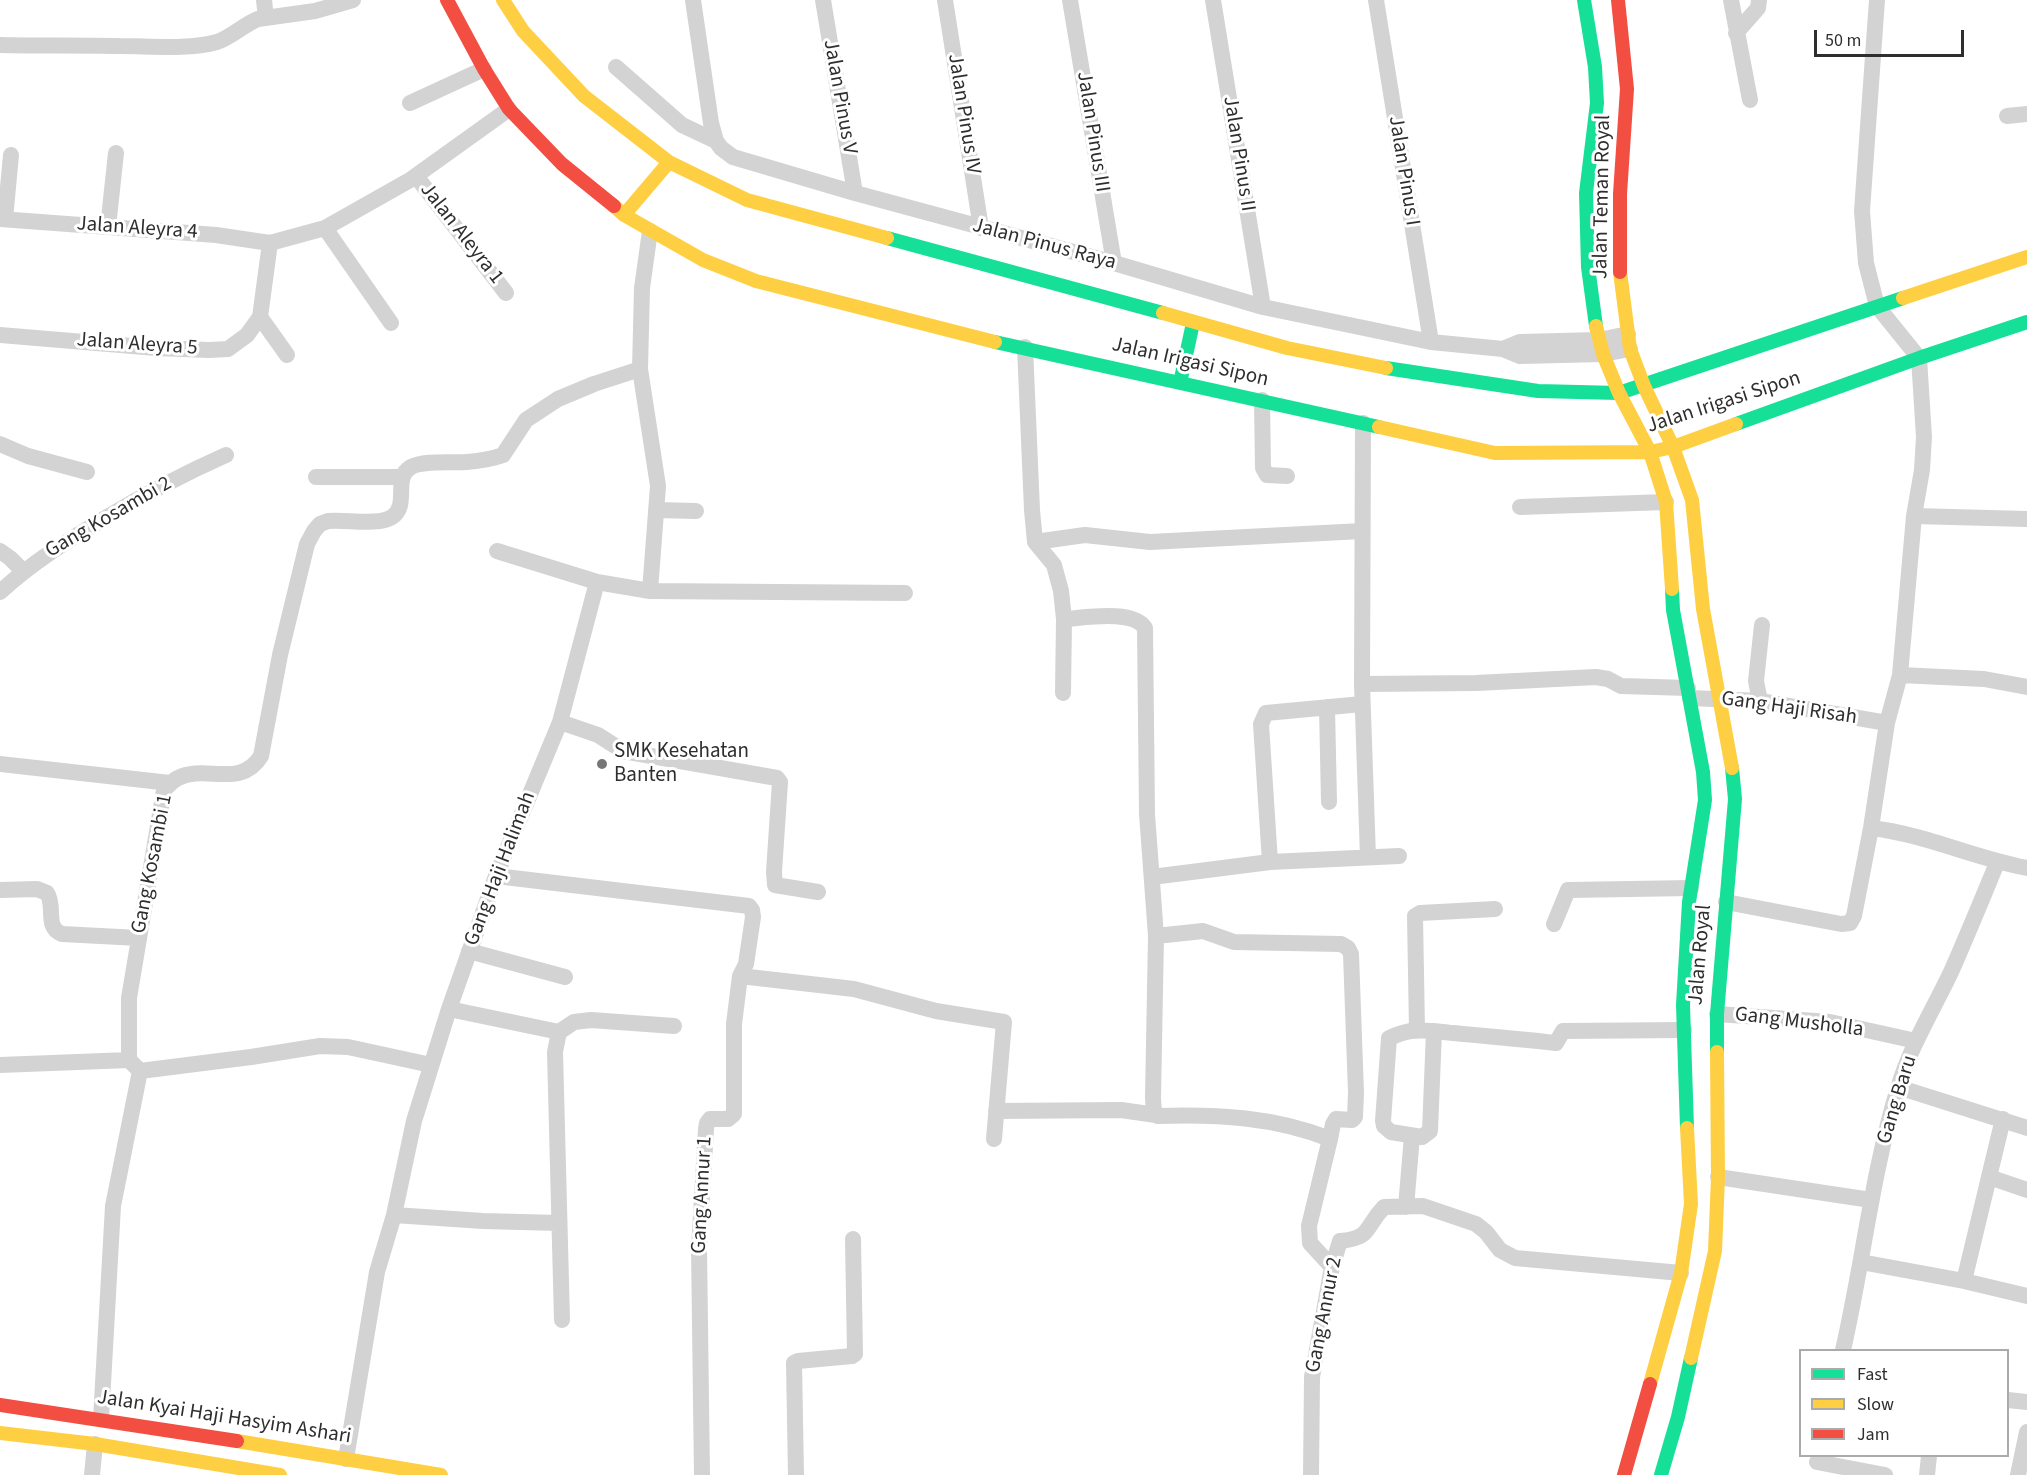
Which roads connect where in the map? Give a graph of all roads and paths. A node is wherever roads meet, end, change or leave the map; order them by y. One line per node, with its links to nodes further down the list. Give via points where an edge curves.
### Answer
1 (264, 0): 16 (street)
2 (353, 0): 16 (street)
3 (447, 0): 20 (street, Jalan Irigasi Sipon)
4 (503, 0): 29 (street, Jalan Irigasi Sipon, via 523,31 584,96)
5 (693, 0): 26 (street)
6 (823, 0): 31 (street, Jalan Pinus V)
7 (945, 0): 36 (street, Jalan Pinus IV)
8 (1070, 0): 40 (street, Jalan Pinus III)
9 (1213, 0): 43 (street, Jalan Pinus II)
10 (1376, 0): 50 (street, Jalan Pinus I)
11 (1584, 0): 52 (street, Jalan Teman Royal, via 1597,104 1586,193 1588,267 1594,324)
12 (1618, 0): 49 (street, Jalan Teman Royal, via 1628,88 1619,265)
13 (1731, 0): 17 (street)
14 (1760, 0): 17 (street, via 1758,8)
15 (1877, 0): 42 (street, via 1862,211 1866,263)
16 (266, 18): 18 (street, via 249,22 229,37 201,44)
17 (1736, 33): 21 (street)
18 (0, 45)
19 (616, 67): 26 (street, Jalan Pinus Raya, via 682,125)
20 (484, 69): 22 (street); 23 (street, Jalan Irigasi Sipon)
21 (1750, 100)
22 (410, 104)
23 (509, 109): 30 (street); 32 (street, Jalan Irigasi Sipon, via 562,165)
24 (2027, 114): 25 (street)
25 (2007, 116)
26 (717, 141): 31 (street, Jalan Pinus Raya, via 733,157)
27 (116, 153): 34 (street)
28 (11, 154): 33 (street)
29 (665, 166): 32 (street); 47 (street, Jalan Irigasi Sipon, via 747,200)
30 (416, 176): 35 (street); 41 (street, Jalan Aleyra 1)
31 (855, 193): 36 (street, Jalan Pinus Raya)
32 (629, 210): 37 (street, Jalan Irigasi Sipon)
33 (2, 219): 34 (street, Jalan Aleyra 4)
34 (108, 227): 38 (street, Jalan Aleyra 4)
35 (325, 228): 38 (street); 46 (street)
36 (981, 228): 40 (street, Jalan Pinus Raya)
37 (650, 231): 51 (street, Jalan Irigasi Sipon, via 703,260 756,281); 56 (street, via 642,288)
38 (270, 243): 44 (street)
39 (2027, 257): 42 (street, Jalan Irigasi Sipon)
40 (1114, 263): 43 (street, Jalan Pinus Raya)
41 (506, 293)
42 (1877, 306): 55 (street); 58 (street, Jalan Irigasi Sipon)
43 (1263, 307): 50 (street, Jalan Pinus Raya)
44 (260, 317): 48 (street, Jalan Aleyra 5, via 247,335 228,349); 54 (street)
45 (2027, 322): 55 (street, Jalan Irigasi Sipon)
46 (391, 323)
47 (1193, 323): 57 (street); 59 (street, Jalan Irigasi Sipon, via 1287,348 1417,374 1538,392)
48 (0, 335)
49 (1629, 341): 52 (street, Jalan Pinus Raya); 58 (street, Jalan Teman Royal)
50 (1431, 342): 53 (street, Jalan Pinus Raya)
51 (1025, 347): 57 (street, Jalan Irigasi Sipon); 77 (street)
52 (1601, 347): 53 (street, Jalan Pinus Raya, via 1520,342); 53 (street, Jalan Pinus Raya, via 1520,356); 59 (street, Jalan Teman Royal)
53 (1503, 349)
54 (287, 355)
55 (1919, 358): 62 (street, Jalan Irigasi Sipon); 74 (street, via 1924,437)
56 (640, 369): 69 (street, via 558,399 526,420 503,455 417,465); 72 (street, via 658,486)
57 (1180, 382): 60 (street, Jalan Irigasi Sipon)
58 (1645, 389): 59 (street, Jalan Irigasi Sipon); 62 (street, Jalan Teman Royal)
59 (1621, 396): 64 (street, Jalan Teman Royal)
60 (1262, 400): 61 (street, Jalan Irigasi Sipon); 67 (street, via 1263,468 1267,475)
61 (1363, 423): 64 (street, Jalan Irigasi Sipon, via 1495,453); 76 (street)
62 (1671, 443): 64 (street, Jalan Irigasi Sipon); 92 (street, Jalan Royal, via 1692,500 1703,609)
63 (0, 444): 66 (street)
64 (1648, 448): 70 (street, Jalan Royal)
65 (226, 455): 80 (street, Gang Kosambi 2, via 122,508)
66 (87, 472)
67 (1287, 476)
68 (316, 477): 69 (street)
69 (402, 477): 99 (street, Gang Kosambi 1, via 401,506 392,517 328,520 320,524 307,544 261,756 254,767 243,773 185,775)
70 (1666, 502): 71 (street); 91 (street, Jalan Royal, via 1673,610)
71 (1520, 507)
72 (656, 510): 73 (street); 82 (street)
73 (696, 511)
74 (1914, 516): 75 (street); 87 (street)
75 (2027, 519)
76 (1362, 531): 77 (street, via 1150,542 1085,535); 88 (street)
77 (1035, 542): 85 (street, via 1054,565)
78 (0, 551): 80 (street)
79 (497, 551): 81 (street)
80 (23, 571): 83 (street, Gang Kosambi 2)
81 (597, 582): 82 (street); 96 (street, Gang Haji Halimah)
82 (650, 591): 84 (street)
83 (0, 592)
84 (905, 592)
85 (1064, 619): 90 (street); 108 (street, via 1132,618 1145,628 1147,814)
86 (1762, 625): 93 (street, via 1756,681)
87 (1900, 675): 89 (street, via 1984,679); 97 (street)
88 (1362, 684): 91 (street, Gang Haji Risah, via 1596,677 1622,686); 94 (street)
89 (2027, 687)
90 (1063, 693)
91 (1689, 693): 92 (street, Gang Haji Risah); 109 (street, Jalan Royal, via 1706,800)
92 (1719, 698): 93 (street, Gang Haji Risah); 112 (street, Jalan Royal, via 1735,799)
93 (1760, 701): 97 (street, Gang Haji Risah)
94 (1362, 704): 95 (street); 103 (street)
95 (1327, 707): 100 (street); 104 (street, via 1266,713 1262,718)
96 (560, 722): 107 (street, Gang Haji Halimah); 111 (street, via 598,735 624,751 777,778 780,782 775,885)
97 (1887, 723): 101 (street)
98 (0, 764): 99 (street)
99 (171, 783): 116 (street, Gang Kosambi 1, via 164,790)
100 (1329, 802)
101 (1871, 828): 105 (street); 112 (street, via 1850,923)
102 (1399, 856): 103 (street)
103 (1368, 857): 104 (street)
104 (1270, 862): 108 (street)
105 (1997, 863): 106 (street); 127 (street, Gang Baru, via 1951,972)
106 (2027, 868)
107 (496, 876): 117 (street, Gang Haji Halimah); 118 (street, Gang Annur 1, via 749,906 753,917 746,964)
108 (1152, 877): 115 (street)
109 (1691, 888): 114 (street, via 1568,890); 124 (street, Jalan Royal)
110 (0, 890): 116 (street, via 37,889 47,893 51,925 56,932)
111 (818, 892)
112 (1726, 902): 121 (street, Jalan Royal)
113 (1495, 909): 123 (street, via 1415,916)
114 (1554, 924)
115 (1156, 936): 133 (street); 138 (street, via 1203,931 1234,942 1341,944 1348,948 1352,954 1356,1112 1352,1120 1336,1119)
116 (139, 938): 129 (street, Gang Kosambi 1, via 129,998)
117 (469, 951): 119 (street); 120 (street, Gang Haji Halimah)
118 (740, 975): 132 (street, via 854,989 936,1011 1002,1021); 168 (street, Gang Annur 1, via 734,1024 734,1114 728,1119 706,1122 699,1248)
119 (565, 976)
120 (449, 1009): 126 (street); 130 (street, Gang Haji Halimah)
121 (1717, 1014): 127 (street, Gang Musholla, via 1830,1022); 139 (street, Jalan Royal)
122 (674, 1026): 126 (street, via 591,1020 574,1022)
123 (1417, 1030): 125 (street); 136 (street, via 1389,1038 1383,1121 1391,1132)
124 (1684, 1030): 125 (street, via 1563,1031 1556,1043); 149 (street, Jalan Royal, via 1691,1204)
125 (1434, 1031): 136 (street, via 1431,1126 1422,1137)
126 (559, 1032): 145 (street, via 555,1053)
127 (1916, 1041): 131 (street, Gang Baru)
128 (0, 1065): 129 (street)
129 (134, 1065): 130 (street, via 241,1058 320,1046 348,1047); 157 (street, Gang Kosambi 1, via 113,1206)
130 (431, 1065): 144 (street, Gang Haji Halimah, via 414,1121)
131 (1898, 1087): 134 (street); 142 (street, Gang Baru)
132 (996, 1111): 133 (street, via 1121,1110); 137 (street)
133 (1155, 1114): 138 (street, via 1221,1115 1300,1127)
134 (2003, 1119): 135 (street); 140 (street)
135 (2027, 1128)
136 (1412, 1136): 143 (street)
137 (994, 1139)
138 (1330, 1139): 148 (street, via 1309,1226 1310,1243)
139 (1718, 1177): 142 (street); 172 (street, Jalan Royal, via 1715,1251 1707,1296)
140 (1989, 1177): 141 (street); 150 (street)
141 (2027, 1190)
142 (1871, 1200): 147 (street, Gang Baru)
143 (1406, 1208): 148 (street, Gang Annur 2, via 1384,1208 1364,1235 1340,1241); 149 (street, Gang Annur 2, via 1423,1206 1476,1224 1500,1250 1515,1258)
144 (394, 1215): 145 (street); 162 (street, Gang Haji Halimah, via 377,1272)
145 (559, 1223): 152 (street)
146 (853, 1239): 169 (street, via 855,1354 794,1364)
147 (1861, 1262): 150 (street); 153 (street, Gang Baru)
148 (1332, 1267): 170 (street, Gang Annur 2, via 1312,1377)
149 (1681, 1273): 171 (street, Jalan Royal)
150 (1964, 1281): 151 (street)
151 (2027, 1296)
152 (562, 1320)
153 (1843, 1349)
154 (2009, 1400): 155 (street)
155 (2027, 1402)
156 (0, 1405): 157 (street, Jalan Kyai Haji Hasyim Ashari)
157 (101, 1419): 162 (street, Jalan Kyai Haji Hasyim Ashari)
158 (2027, 1432): 175 (street)
159 (0, 1433): 160 (street)
160 (95, 1444): 164 (street); 165 (street)
161 (1929, 1457): 174 (street)
162 (346, 1459): 167 (street, Jalan Kyai Haji Hasyim Ashari)
163 (1816, 1464): 173 (street)
164 (244, 1472): 166 (street)
165 (92, 1475)
166 (280, 1475)
167 (441, 1475)
168 (702, 1475)
169 (796, 1475)
170 (1311, 1475)
171 (1624, 1475)
172 (1661, 1475)
173 (1885, 1475)
174 (1926, 1475)
175 (2018, 1475)

